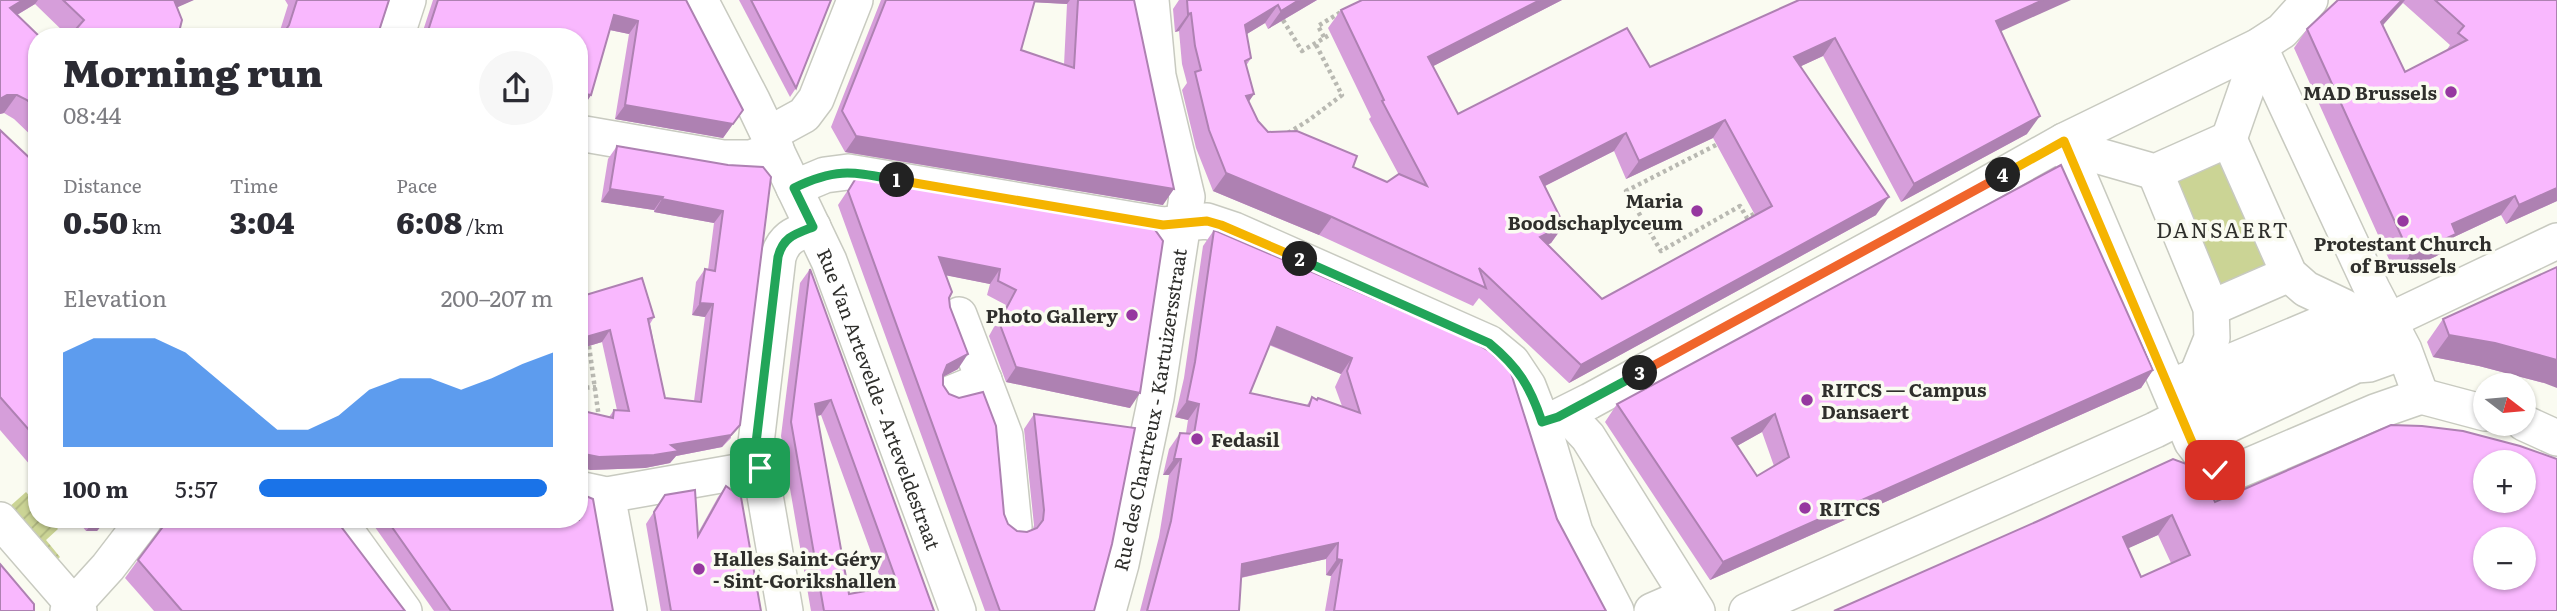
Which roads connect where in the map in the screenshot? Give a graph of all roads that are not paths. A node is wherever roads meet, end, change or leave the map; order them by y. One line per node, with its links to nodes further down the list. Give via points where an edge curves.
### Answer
1 (408, 0): 6 (street)
2 (700, 0): 10 (street, Rue Van Artevelde - Arteveldestraat)
3 (856, 0): 10 (street, via 816,99)
4 (1151, 0): 14 (street, Rue des Chartreux - Kartuizersstraat, via 1158,76 1187,198)
5 (2310, 0): 7 (street)
6 (399, 28)
7 (2256, 58): 9 (street); 11 (street); 20 (street)
8 (588, 135): 10 (street, via 723,158 751,159)
9 (2229, 139): 12 (street); 17 (street)
10 (772, 142): 13 (street, Rue Van Artevelde - Arteveldestraat)
11 (2078, 147): 12 (street); 26 (street, via 1945,208); 27 (street)
12 (2155, 172): 18 (street)
13 (794, 188): 14 (street, via 825,175 848,172); 15 (street, Rue Van Artevelde - Arteveldestraat)
14 (1184, 225): 26 (street, via 1207,221 1221,225 1489,343 1512,362); 42 (street, Rue des Chartreux - Kartuizersstraat, via 1156,398)
15 (813, 227): 30 (street, via 789,236 778,257 756,443); 41 (street, Rue Van Artevelde - Arteveldestraat)
16 (2557, 241): 20 (street)
17 (2289, 274): 18 (street); 21 (street)
18 (2211, 308): 21 (street, via 2211,338 2197,380)
19 (959, 315): 22 (street)
20 (2389, 320): 24 (street); 27 (street)
21 (2362, 329): 27 (street, via 2356,365)
22 (984, 380): 23 (street); 33 (street, via 1005,436)
23 (952, 393)
24 (2421, 396): 25 (street); 27 (street, via 2375,412 2274,473 2215,470 2192,442)
25 (2473, 410)
26 (1550, 419): 36 (street, via 1573,421 1588,437); 43 (street, via 1575,532)
27 (2207, 424): 44 (street)
28 (2536, 428): 29 (street)
29 (2557, 438)
30 (760, 468): 31 (street); 40 (street)
31 (593, 492): 39 (street)
32 (0, 520): 37 (street)
33 (1014, 527)
34 (138, 528): 37 (street)
35 (345, 528): 38 (street)
36 (1677, 607)
37 (74, 609)
38 (404, 611)
39 (629, 611)
40 (785, 611)
41 (958, 611)
42 (1108, 611)
43 (1616, 611)
44 (1747, 611)

